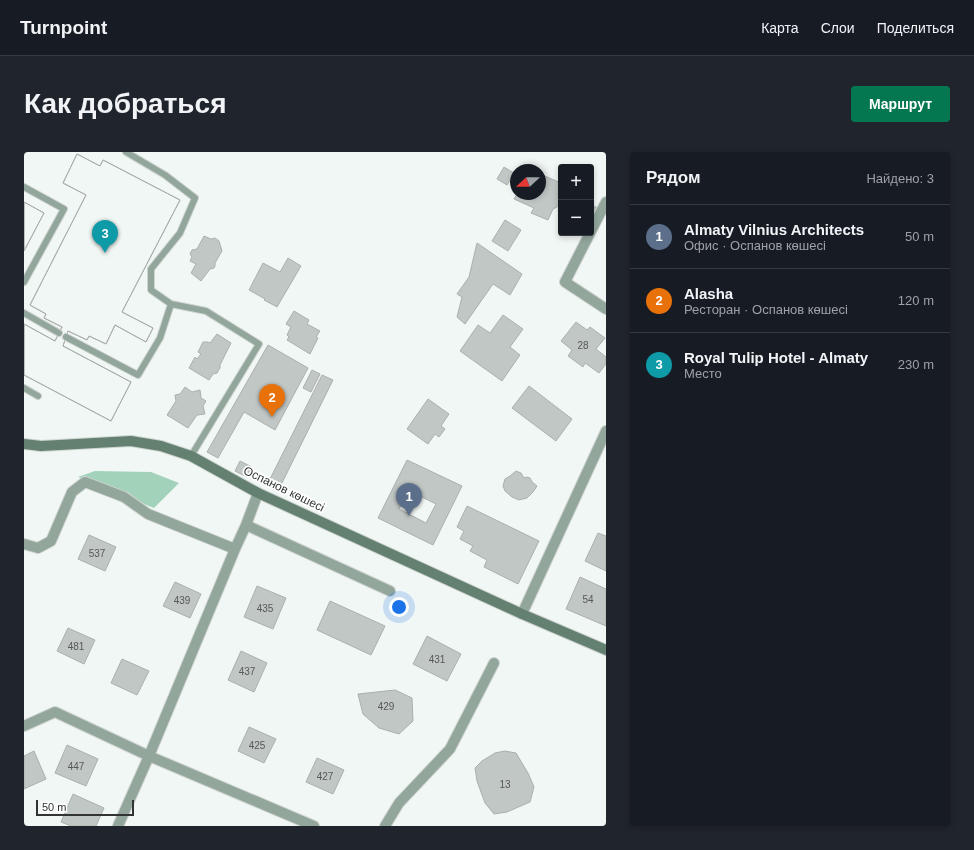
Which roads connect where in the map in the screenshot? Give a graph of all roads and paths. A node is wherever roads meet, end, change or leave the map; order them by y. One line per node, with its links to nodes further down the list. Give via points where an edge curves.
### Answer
1 (126, 152): 7 (lane, via 165,175 194,198 180,233 151,269 151,290)
2 (24, 187): 6 (lane, via 64,209)
3 (606, 202): 4 (street)
4 (594, 223)
5 (588, 236): 8 (street, via 565,282)
6 (24, 282)
7 (170, 304): 11 (lane, via 160,338 138,375); 16 (lane, via 206,311 259,344)
8 (606, 309)
9 (24, 313): 10 (lane)
10 (59, 333)
11 (66, 337)
12 (24, 388): 13 (lane)
13 (38, 396)
14 (606, 431): 22 (street)
15 (24, 444): 16 (street, Оспанов көшесі, via 41,446 131,441 161,446)
16 (191, 456): 17 (street, Оспанов көшесі)
17 (258, 493): 18 (street); 22 (street, Оспанов көшесі)
18 (246, 525): 20 (street); 21 (street)
19 (24, 544): 20 (street, via 38,548 51,541 72,492 85,482 124,497 148,514)
20 (235, 549): 26 (street)
21 (390, 591)
22 (522, 614): 23 (street, Оспанов көшесі)
23 (606, 650)
24 (494, 663): 29 (street, via 450,749 399,803)
25 (24, 726): 26 (street, via 55,712)
26 (149, 756): 27 (street); 28 (street)
27 (118, 826)
28 (314, 826)
29 (385, 826)

